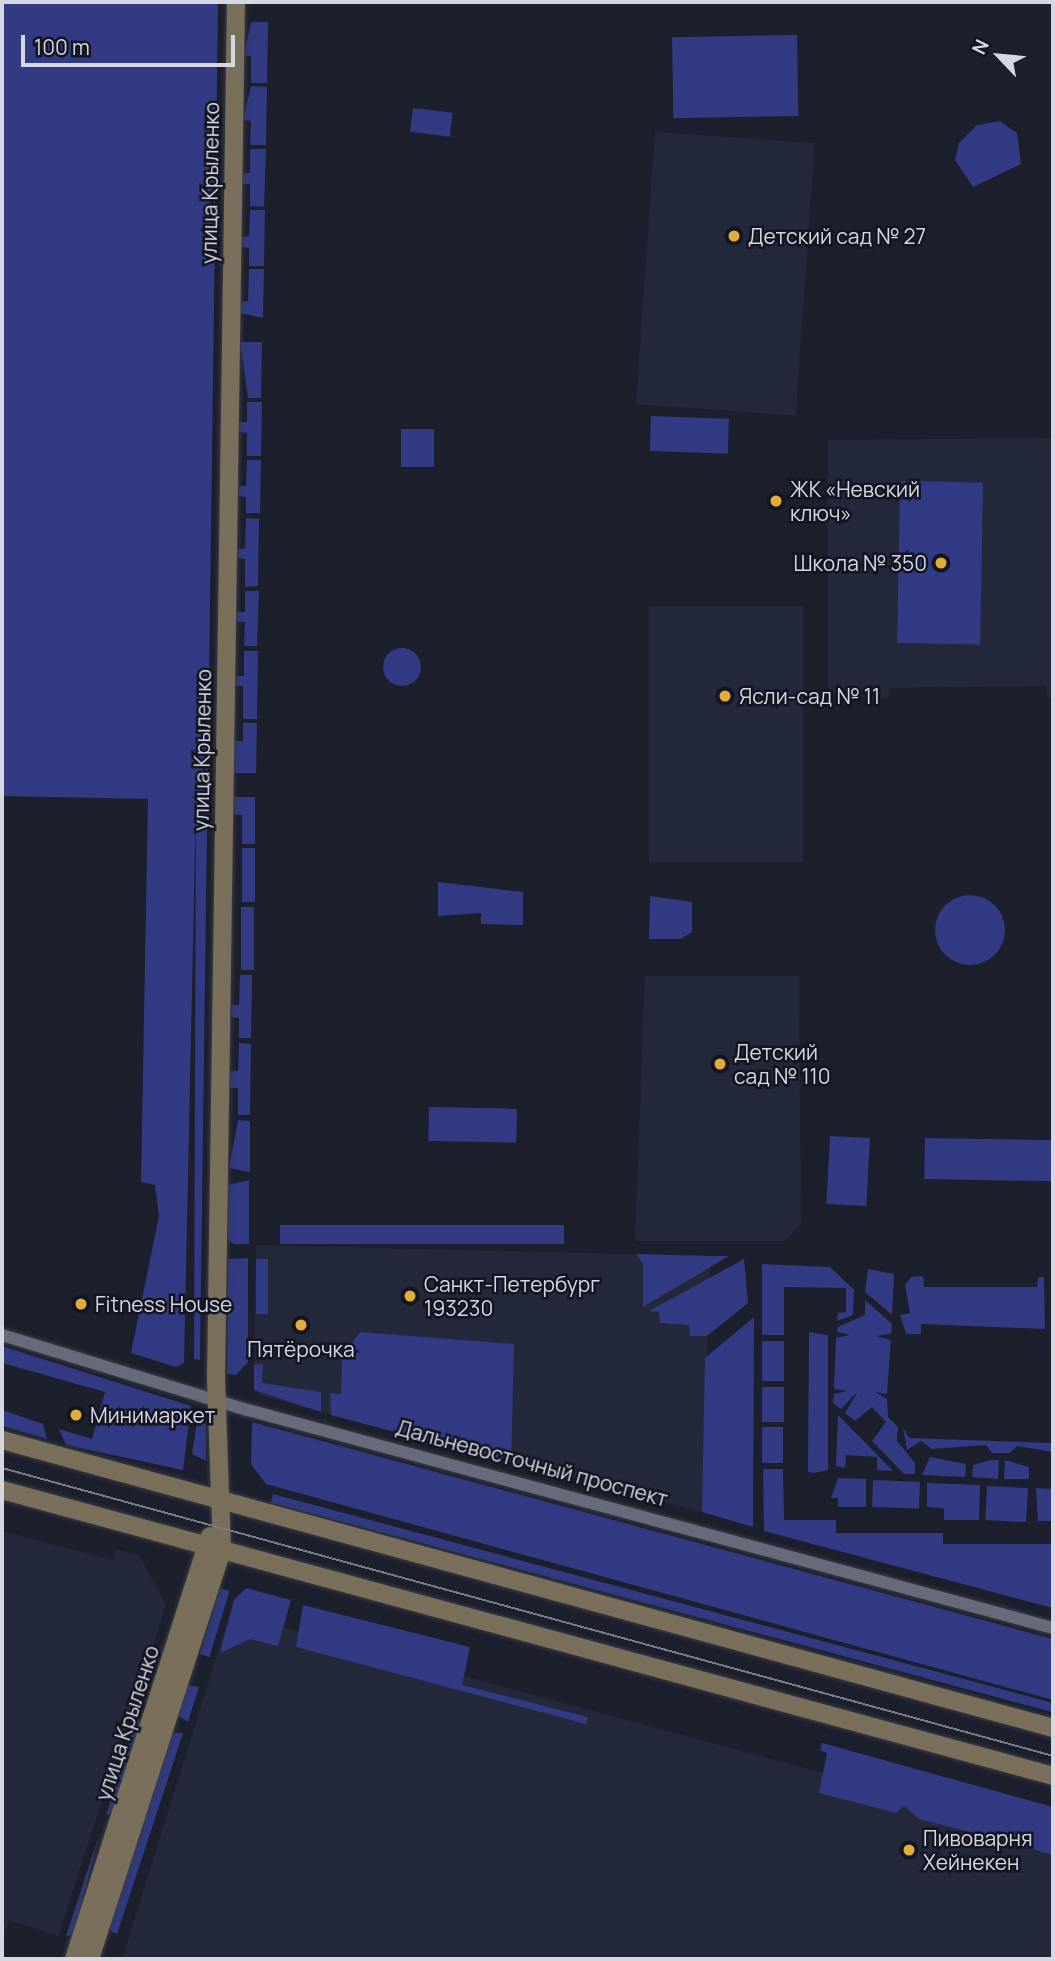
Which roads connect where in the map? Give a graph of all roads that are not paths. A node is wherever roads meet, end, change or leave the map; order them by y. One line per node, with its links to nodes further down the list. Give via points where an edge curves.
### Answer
1 (236, 2): 3 (street, улица Крыленко)
2 (2, 1335): 3 (street, Дальневосточный проспект)
3 (219, 1402): 6 (street, улица Крыленко); 8 (street, Дальневосточный проспект)
4 (2, 1440): 6 (street)
5 (2, 1490): 7 (street)
6 (220, 1499): 7 (street, улица Крыленко); 9 (street)
7 (214, 1548): 10 (street); 11 (street, улица Крыленко); 12 (street, улица Крыленко)
8 (1053, 1628)
9 (1053, 1728)
10 (1053, 1776)
11 (74, 1959)
12 (90, 1959)

